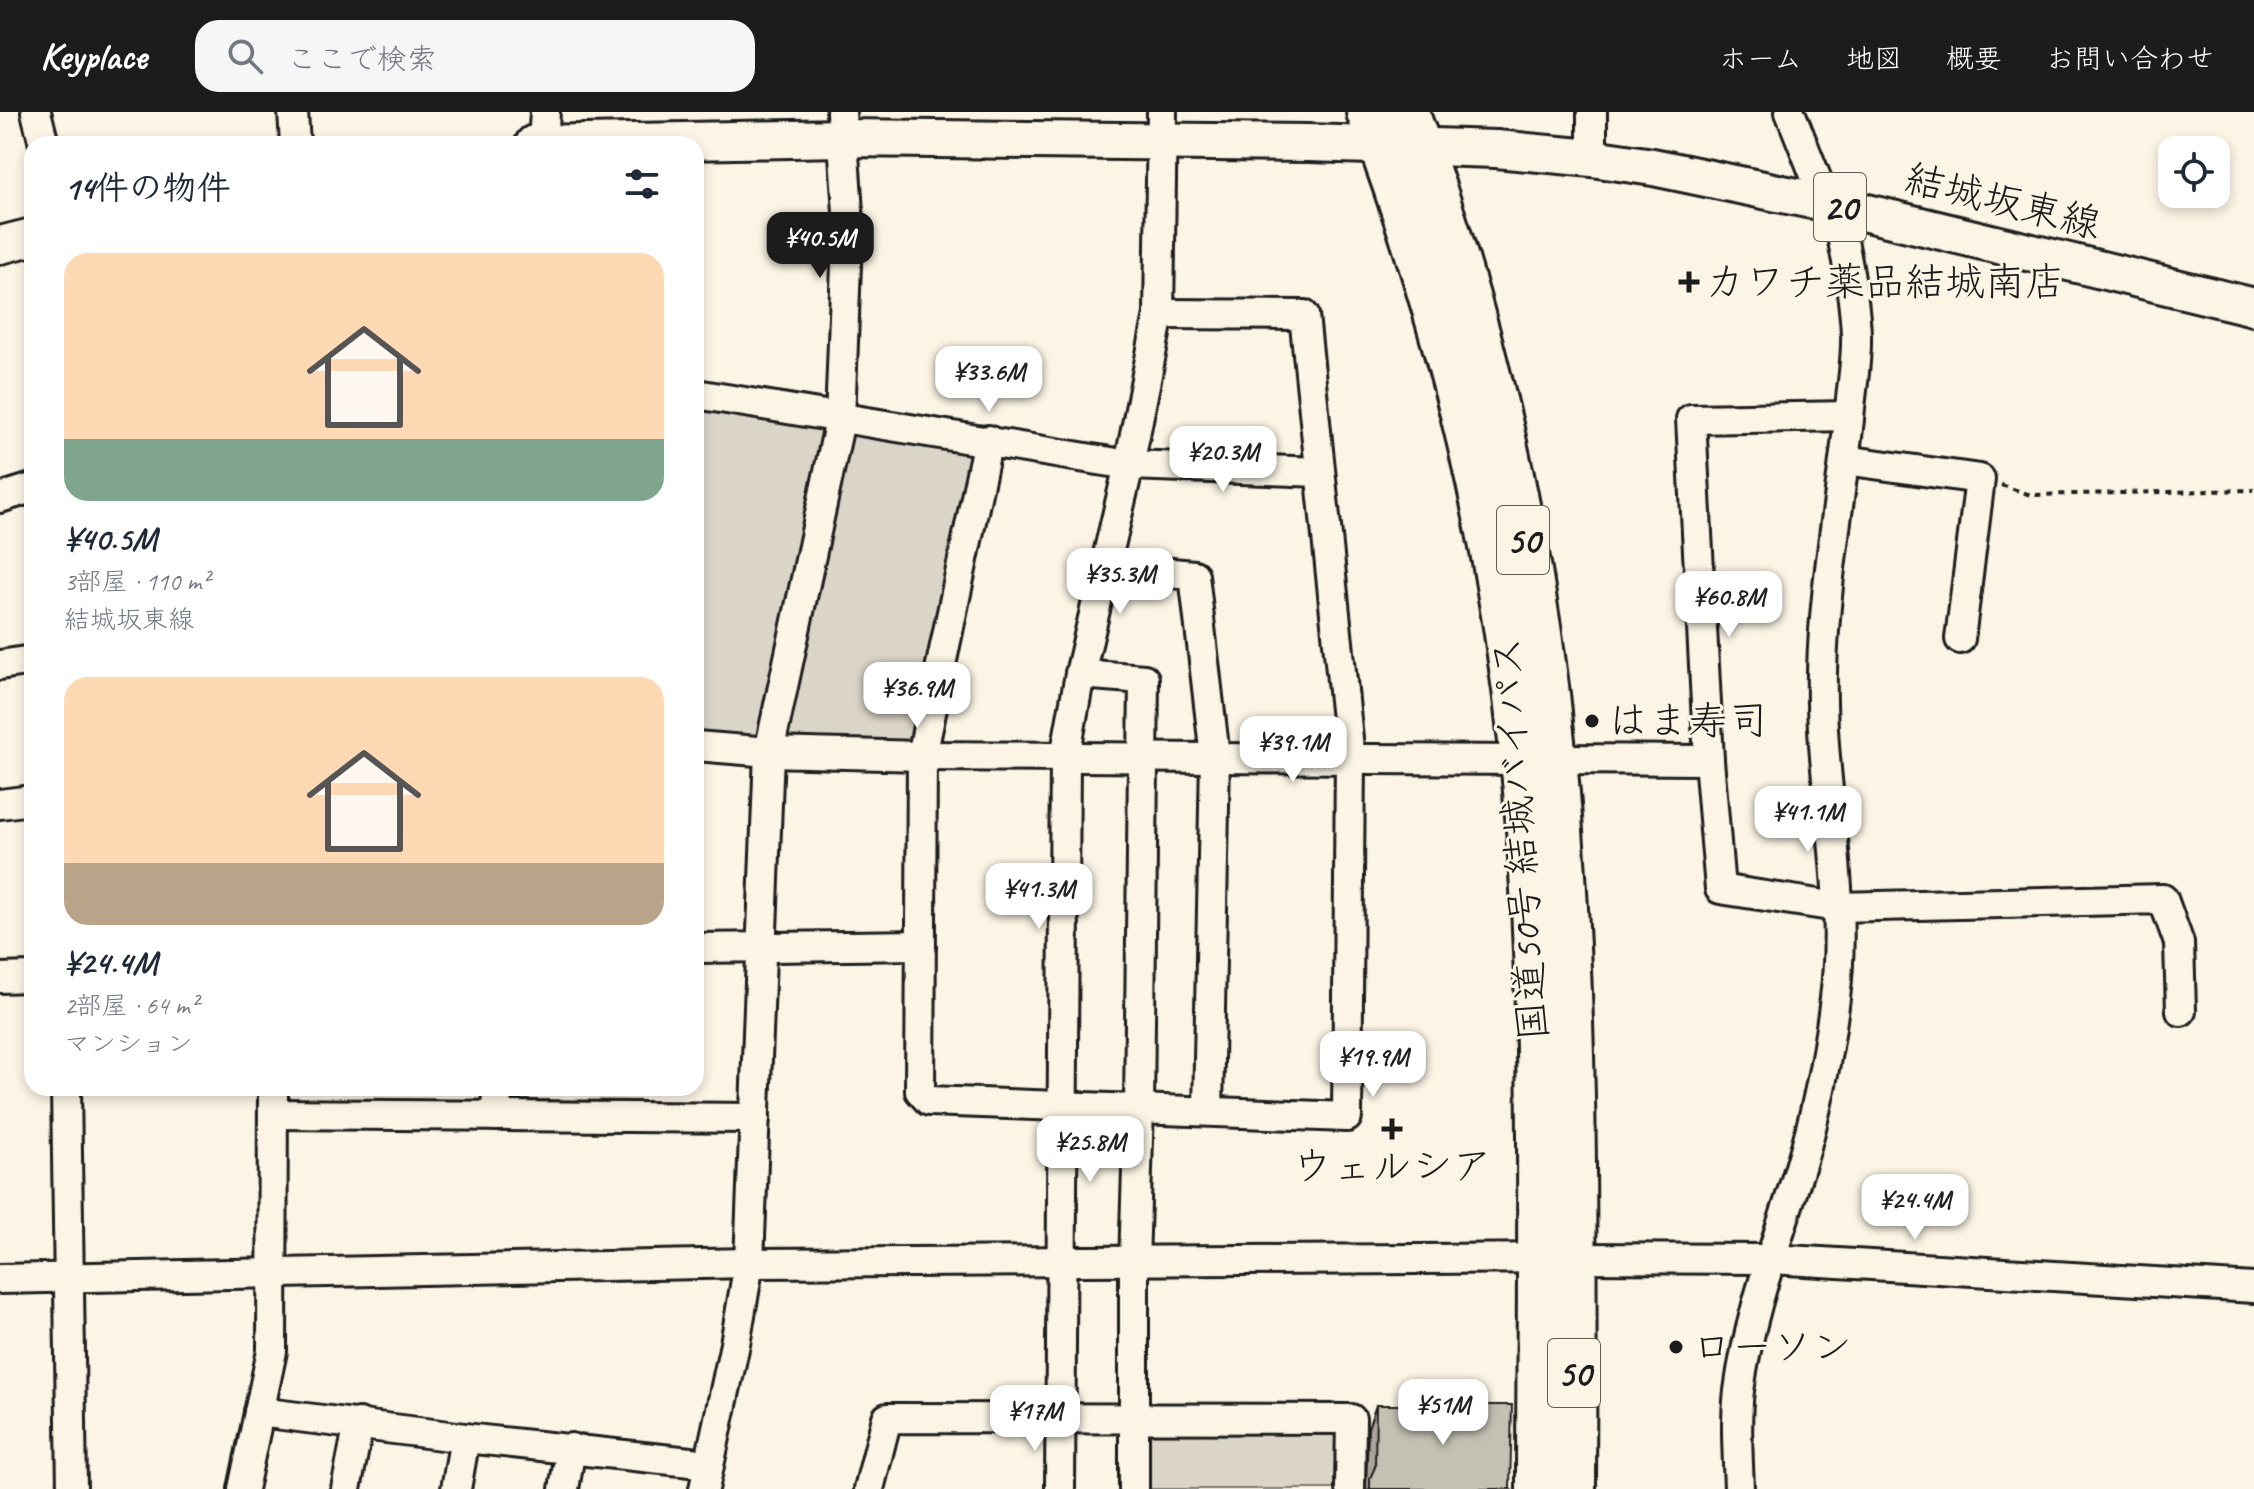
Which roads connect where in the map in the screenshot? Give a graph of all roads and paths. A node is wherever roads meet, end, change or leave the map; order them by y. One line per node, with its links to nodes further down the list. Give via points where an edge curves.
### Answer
1 (36, 112): 9 (street)
2 (293, 112): 10 (street)
3 (545, 112): 11 (street)
4 (1592, 112): 13 (street)
5 (1790, 112): 14 (street)
6 (842, 125): 7 (main road, 結城坂東線 / 20); 12 (main road, 結城坂東線 / 20); 21 (street, via 848,212)
7 (1162, 127): 8 (main road, 結城坂東線 / 20); 18 (street)
8 (1394, 128): 13 (main road, 結城坂東線 / 20); 42 (highway, 国道50号 結城バイパス / 50, via 1469,303 1508,459 1537,613)
9 (42, 136)
10 (294, 136)
11 (543, 136)
12 (659, 136)
13 (1592, 158): 14 (main road, 結城坂東線 / 20)
14 (1830, 204): 17 (main road, 結城坂東線 / 20); 20 (street, via 1846,252 1856,335)
15 (24, 239): 16 (main road)
16 (0, 245)
17 (2254, 307)
18 (1159, 314): 24 (street); 25 (street, via 1304,315)
19 (704, 395): 21 (street)
20 (1849, 416): 23 (street); 43 (street, via 1691,419)
21 (840, 420): 22 (street); 36 (street)
22 (988, 440): 24 (street); 37 (street)
23 (1845, 460): 26 (street); 46 (street, via 1822,675)
24 (1129, 465): 25 (street); 30 (street)
25 (1320, 472): 41 (street)
26 (1980, 479): 28 (path, via 2031,495); 31 (street)
27 (24, 490): 29 (street)
28 (2254, 490)
29 (0, 498)
30 (1104, 567): 34 (street); 40 (street, via 1194,575)
31 (1960, 639)
32 (24, 661): 33 (street)
33 (0, 665)
34 (1080, 674): 38 (street); 39 (street, via 1144,679)
35 (704, 747): 36 (street)
36 (769, 752): 37 (street); 48 (street)
37 (922, 756): 38 (street); 47 (street)
38 (1065, 757): 39 (street); 56 (street)
39 (1142, 757): 40 (street); 57 (street)
40 (1215, 757): 41 (street); 58 (street)
41 (1350, 758): 42 (street); 58 (street, via 1347,1117)
42 (1539, 760): 43 (street); 60 (highway, 国道50号 結城バイパス / 50, via 1567,945)
43 (1709, 760): 46 (street, via 1720,889)
44 (24, 801): 45 (street)
45 (0, 804)
46 (1837, 907): 52 (street, via 2163,899 2179,943); 61 (street, via 1835,997 1816,1107)
47 (921, 945): 48 (street); 56 (street, via 920,1091 929,1101)
48 (762, 947): 49 (street); 59 (street)
49 (704, 948)
50 (24, 977): 51 (street)
51 (0, 978)
52 (2181, 1011)
53 (66, 1096): 66 (street)
54 (273, 1101): 55 (street); 65 (street)
55 (497, 1102): 59 (street)
56 (1064, 1105): 57 (street); 63 (street)
57 (1139, 1108): 58 (street); 64 (street)
58 (1208, 1111)
59 (755, 1118): 62 (street)
60 (1556, 1258): 61 (street); 64 (street); 85 (highway, 国道50号 結城バイパス / 50); 86 (highway, 国道50号 結城バイパス / 50)
61 (1771, 1259): 68 (street); 87 (street, via 1738,1394)
62 (749, 1263): 63 (street); 65 (street); 75 (street)
63 (1063, 1263): 64 (street); 70 (street)
64 (1134, 1263): 71 (street)
65 (274, 1274): 66 (street); 69 (street, via 272,1351)
66 (69, 1277): 67 (street); 76 (street)
67 (0, 1279)
68 (2254, 1288)
69 (259, 1412): 72 (street); 77 (street)
70 (1061, 1418): 71 (street); 81 (street, via 887,1418); 82 (street)
71 (1135, 1418): 83 (street); 84 (street, via 1351,1419)
72 (359, 1423): 73 (street); 78 (street)
73 (465, 1438): 74 (street); 79 (street)
74 (571, 1448): 75 (street); 80 (street)
75 (707, 1477)
76 (72, 1489)
77 (243, 1489)
78 (346, 1489)
79 (456, 1489)
80 (564, 1489)
81 (869, 1489)
82 (1060, 1489)
83 (1134, 1489)
84 (1350, 1489)
85 (1538, 1489)
86 (1574, 1489)
87 (1739, 1489)

